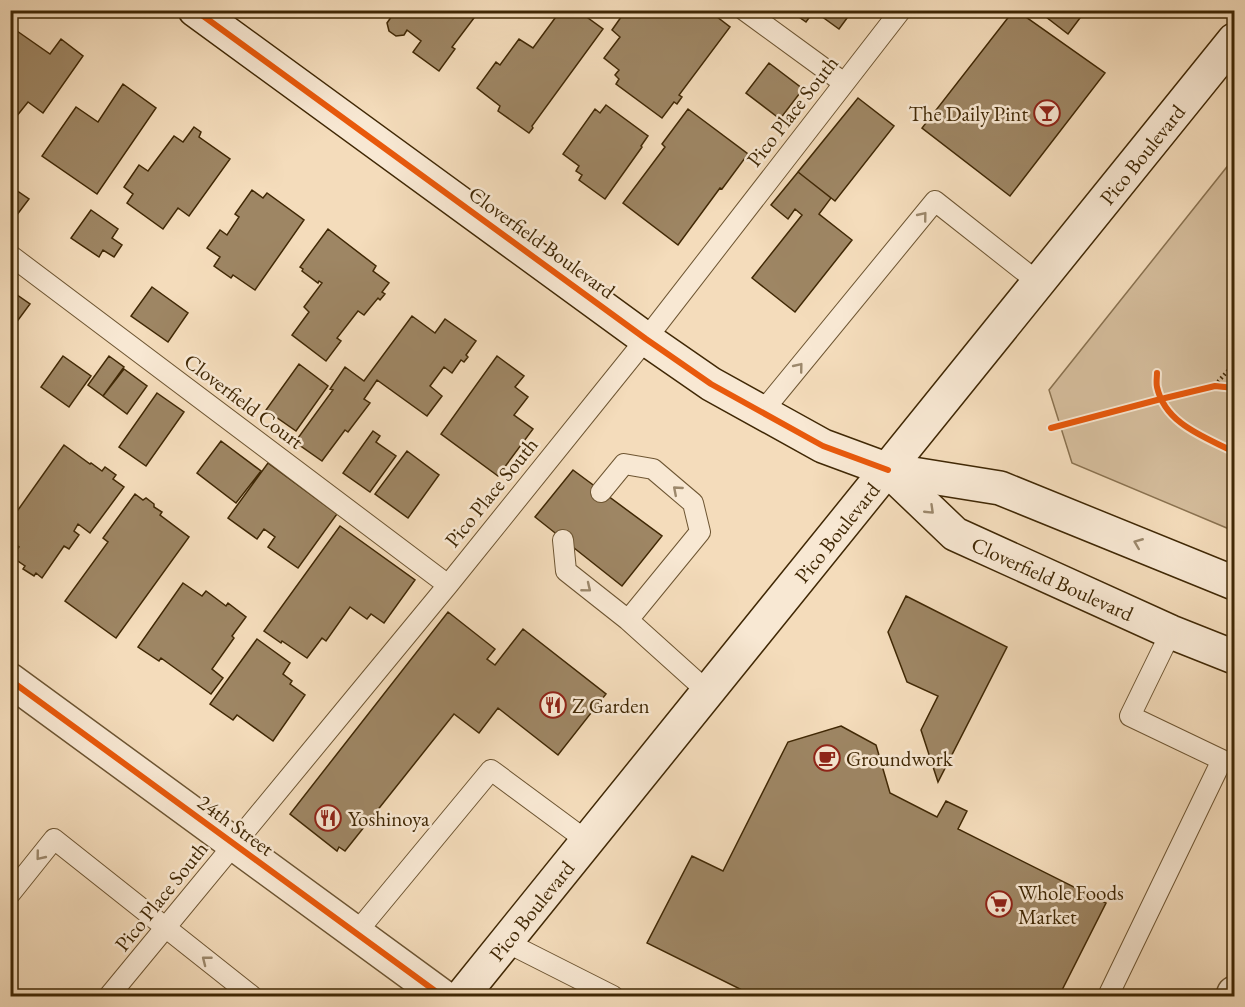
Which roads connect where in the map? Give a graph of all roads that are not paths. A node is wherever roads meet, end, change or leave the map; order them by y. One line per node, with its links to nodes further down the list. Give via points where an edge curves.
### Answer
1 (195, 10): 8 (main road, Cloverfield Boulevard)
2 (744, 10): 5 (lane)
3 (901, 10): 5 (lane, Pico Place South)
4 (1234, 40): 7 (main road, Pico Boulevard)
5 (844, 83): 8 (lane, Pico Place South)
6 (10, 255): 14 (lane, Cloverfield Court)
7 (1039, 283): 9 (lane, one-way to 7, via 935,201); 10 (main road, Pico Boulevard)
8 (646, 339): 9 (main road, Cloverfield Boulevard, via 711,384); 14 (lane, Pico Place South)
9 (762, 412): 10 (main road, Cloverfield Boulevard, via 823,446)
10 (888, 470): 13 (main road, Cloverfield Boulevard, one-way to 10, via 1000,488); 16 (main road, Cloverfield Boulevard, one-way to 16, via 955,534); 19 (main road, Pico Boulevard)
11 (601, 492): 15 (lane, one-way to 11, via 700,532 693,503 653,469 624,464)
12 (563, 540): 15 (lane, one-way to 15, via 566,571)
13 (1234, 583)
14 (448, 585): 21 (lane, Pico Place South)
15 (628, 621): 19 (lane)
16 (1171, 632): 17 (main road, Cloverfield Boulevard); 31 (lane, via 1130,716 1222,760)
17 (1234, 657)
18 (10, 680): 21 (main road, 24th Street)
19 (708, 692): 20 (main road, Pico Boulevard)
20 (587, 841): 24 (lane, via 491,770); 25 (main road, Pico Boulevard)
21 (234, 844): 23 (lane, Pico Place South); 24 (main road, 24th Street)
22 (10, 894): 23 (lane, one-way to 22, via 54,839)
23 (165, 928): 26 (lane, Pico Place South); 27 (lane, one-way to 23)
24 (356, 933): 28 (main road, 24th Street)
25 (506, 942): 29 (main road, Pico Boulevard); 30 (lane)
26 (109, 996)
27 (252, 996)
28 (442, 996)
29 (462, 996)
30 (613, 996)
31 (1108, 996)

